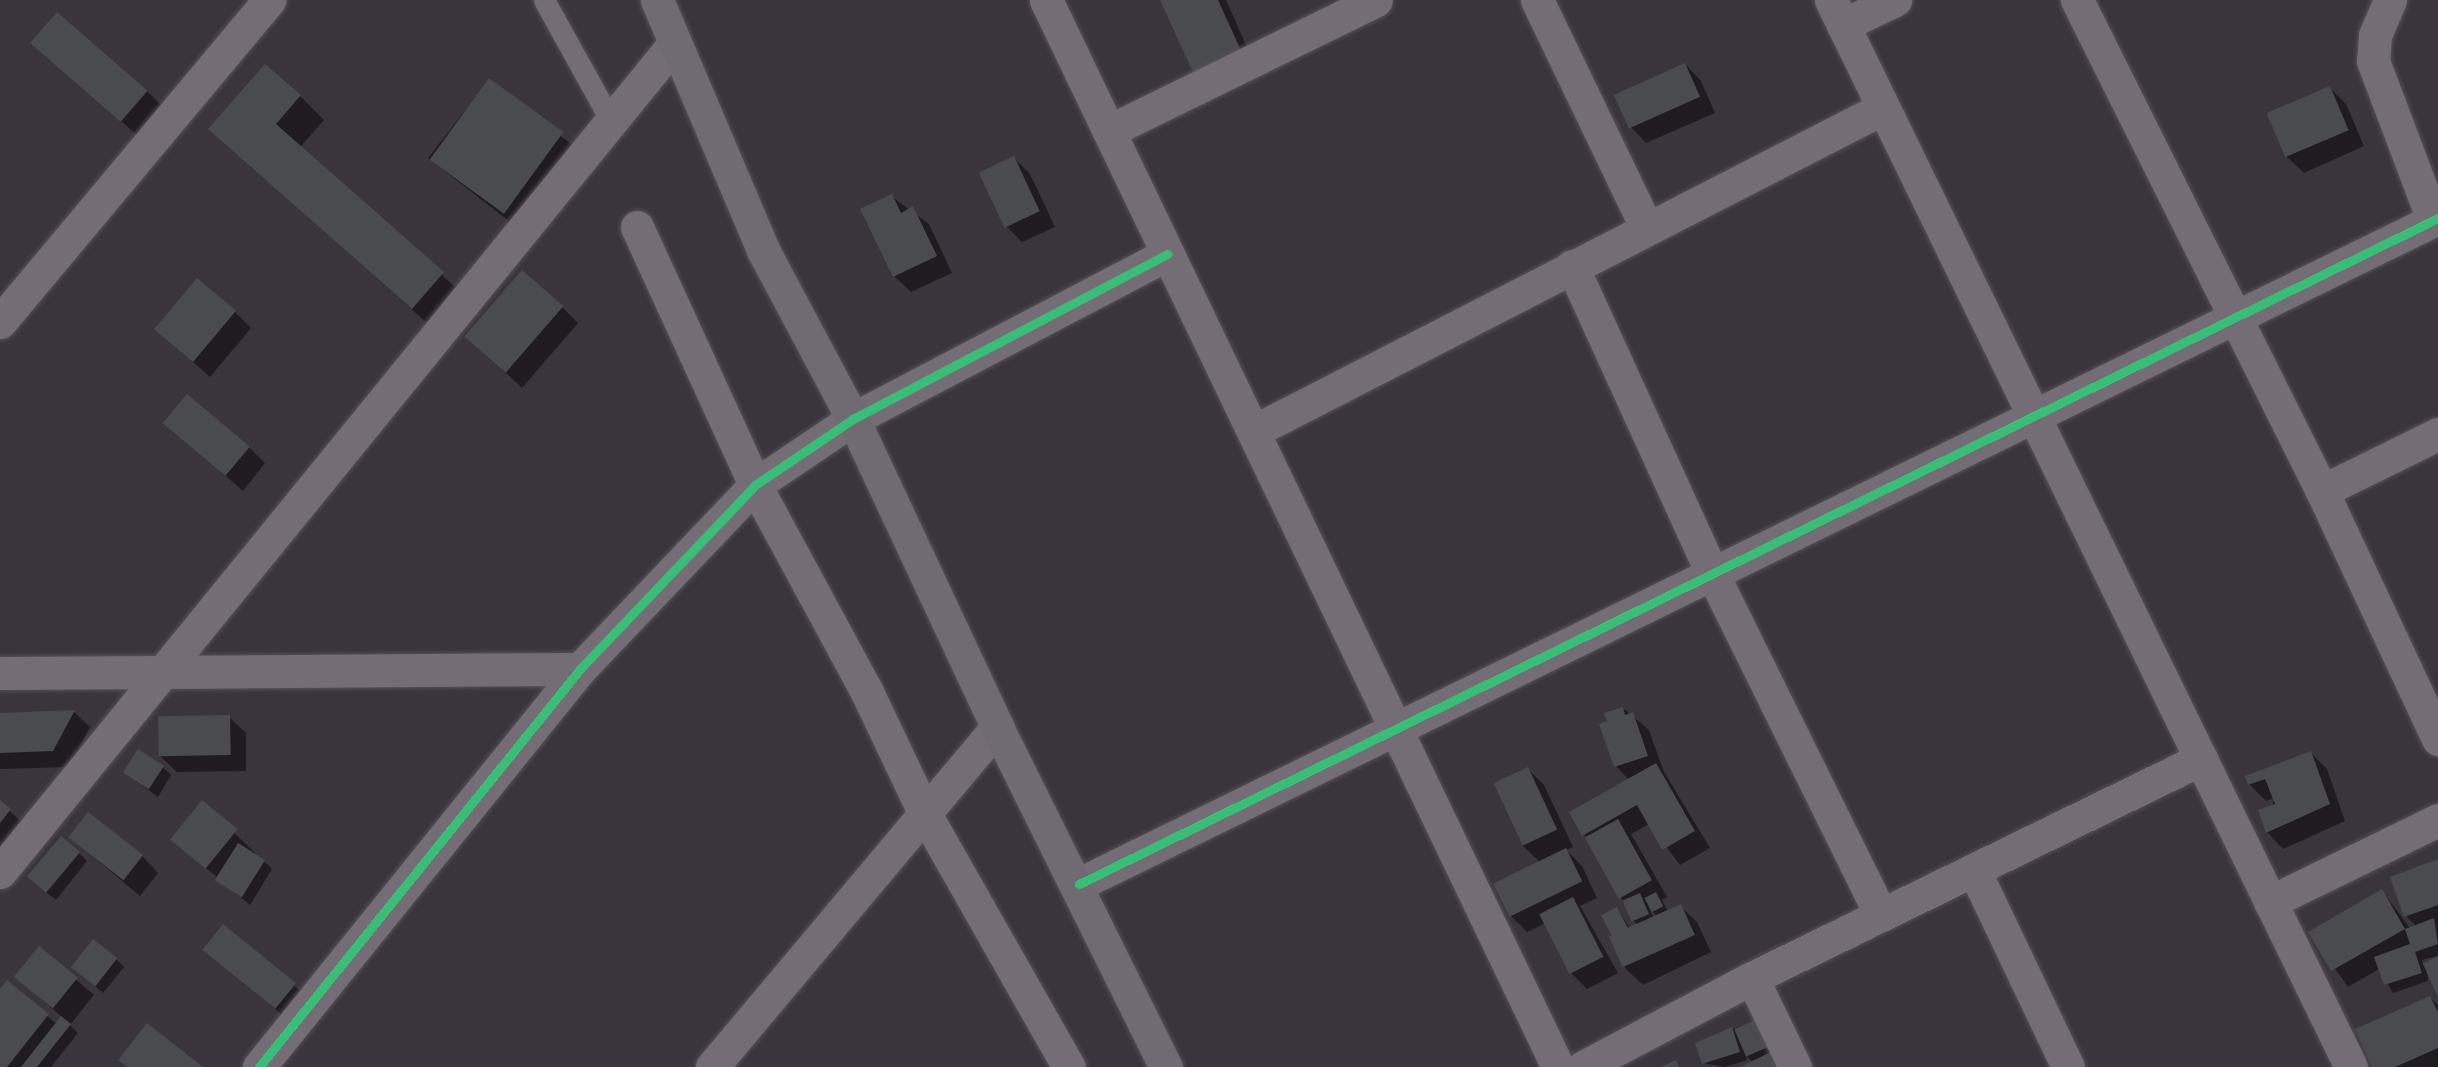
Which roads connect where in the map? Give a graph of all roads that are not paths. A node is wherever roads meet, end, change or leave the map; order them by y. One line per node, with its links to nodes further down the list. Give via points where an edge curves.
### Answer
1 (269, 0): 21 (street)
2 (544, 0): 13 (lane)
3 (657, 0): 11 (highway)
4 (1046, 0): 14 (street)
5 (1376, 0): 14 (street)
6 (1537, 0): 17 (street)
7 (1895, 0): 10 (street)
8 (2077, 0): 20 (street)
9 (2390, 0): 15 (street, via 2375,35 2373,61)
10 (1837, 13): 12 (street)
11 (674, 44): 13 (street); 23 (highway, via 763,250)
12 (1883, 108): 17 (street); 22 (street)
13 (611, 121): 29 (street)
14 (1109, 131): 18 (street)
15 (2435, 219): 20 (street)
16 (637, 227): 26 (street)
17 (1647, 229): 19 (street)
18 (1167, 254): 23 (street); 24 (street)
19 (1572, 266): 24 (street); 28 (street)
20 (2232, 319): 22 (street); 27 (street)
21 (0, 322)
22 (2033, 416): 28 (street); 35 (street)
23 (853, 419): 26 (street); 32 (highway)
24 (1256, 430): 33 (street)
25 (2438, 434): 27 (street)
26 (755, 485): 30 (street); 36 (street, via 866,690)
27 (2322, 491): 34 (street)
28 (1712, 573): 33 (street); 42 (street)
29 (168, 669): 30 (street); 31 (street); 39 (street)
30 (580, 669): 44 (street)
31 (0, 673)
32 (997, 727): 36 (street); 40 (highway)
33 (1399, 728): 40 (street); 48 (street)
34 (2438, 740)
35 (2201, 759): 38 (street); 41 (street)
36 (925, 814): 45 (street); 46 (street)
37 (2438, 820): 41 (street)
38 (1974, 870): 42 (street); 51 (street)
39 (0, 872)
40 (1079, 884): 47 (highway)
41 (2270, 902): 52 (street)
42 (1881, 915): 43 (street)
43 (1752, 978): 49 (street); 50 (street)
44 (259, 1067)
45 (712, 1067)
46 (1069, 1067)
47 (1166, 1067)
48 (1558, 1067)
49 (1583, 1067)
50 (1795, 1067)
51 (2068, 1067)
52 (2351, 1067)

